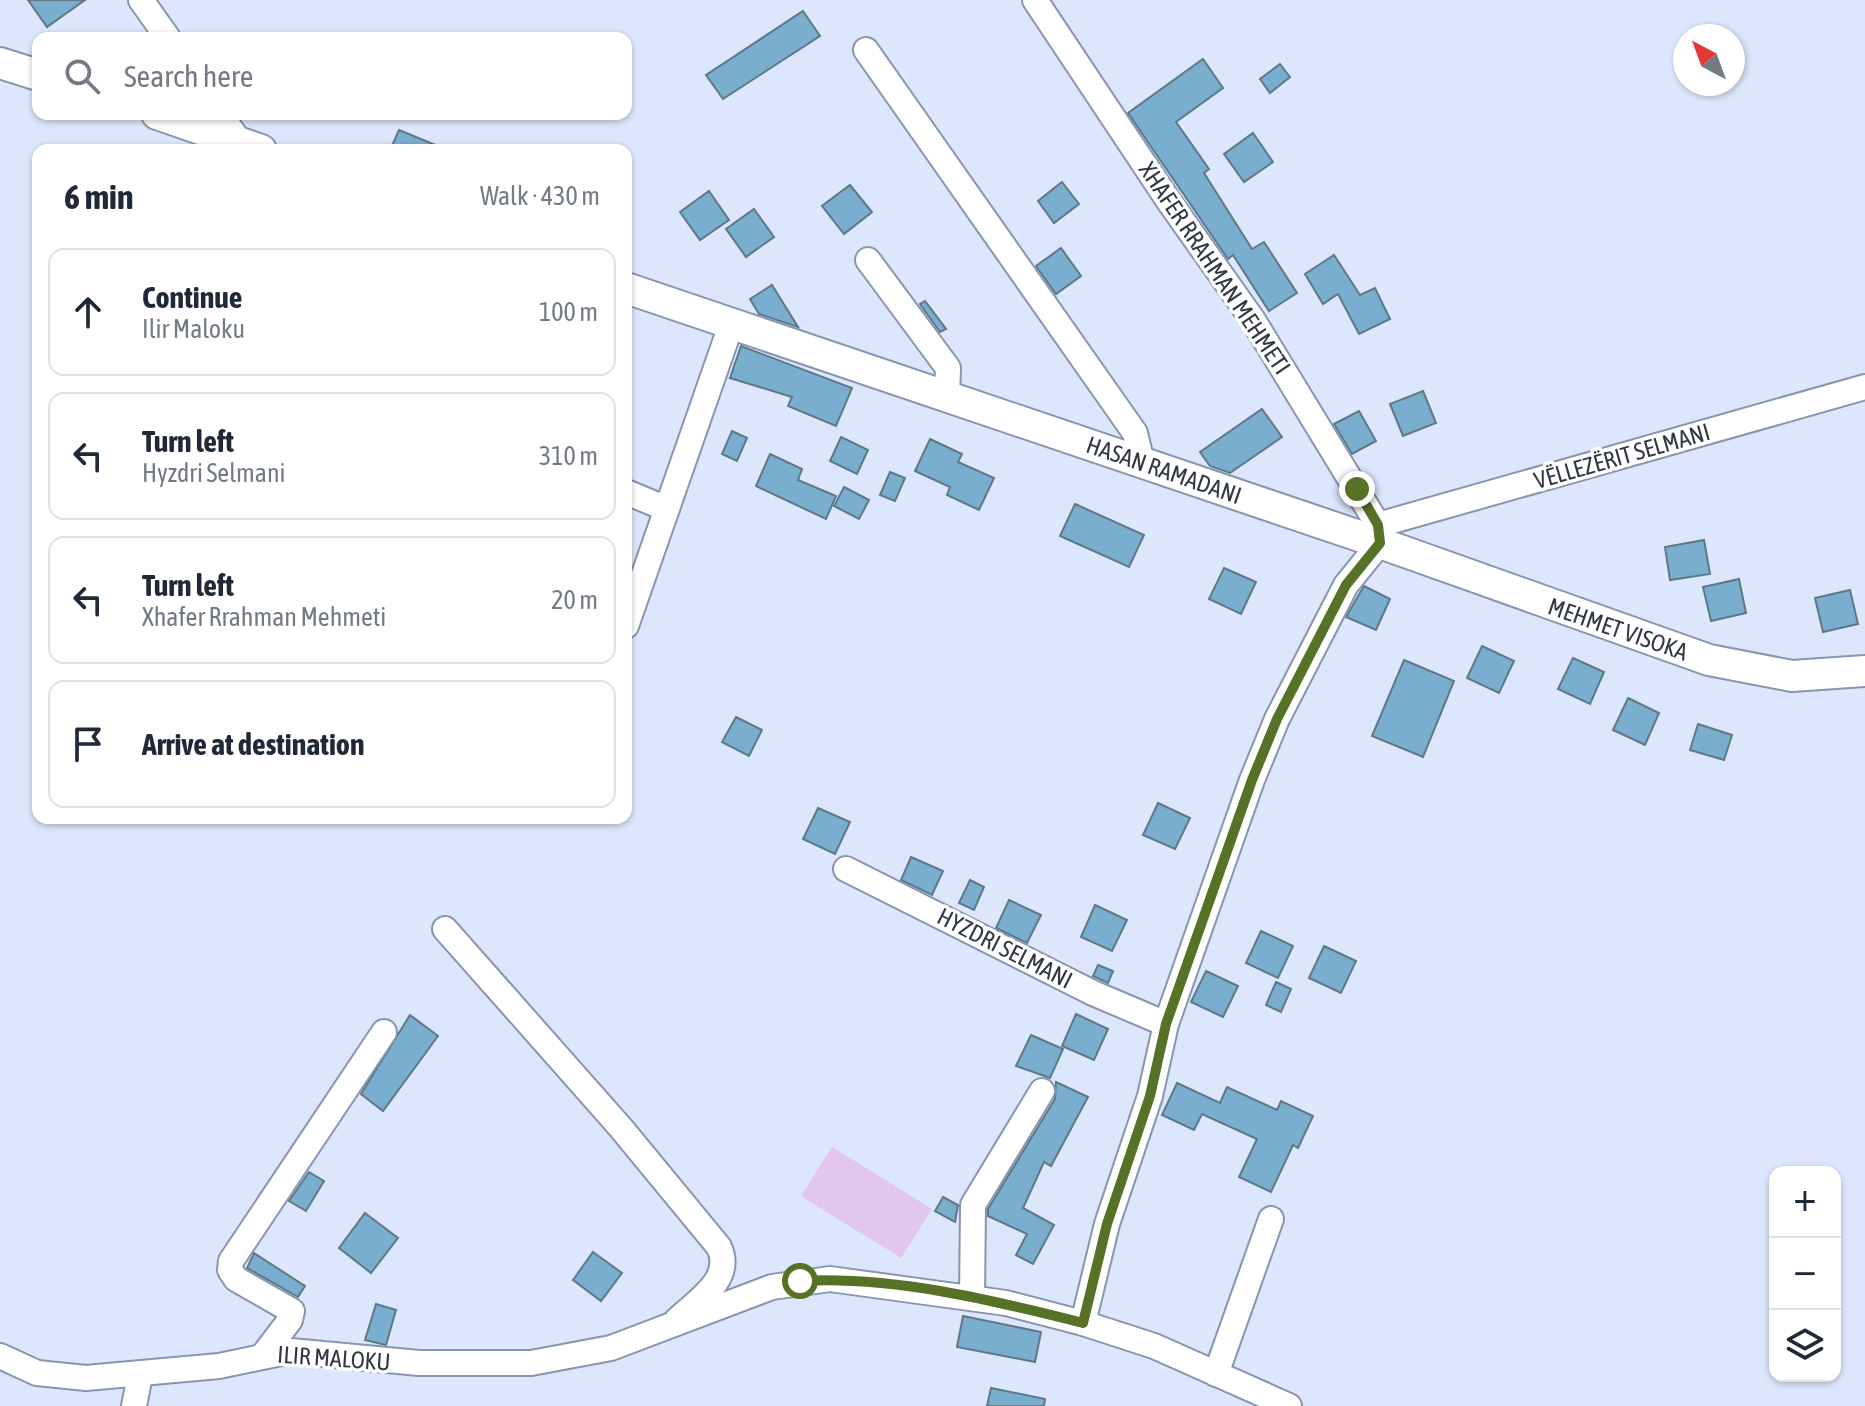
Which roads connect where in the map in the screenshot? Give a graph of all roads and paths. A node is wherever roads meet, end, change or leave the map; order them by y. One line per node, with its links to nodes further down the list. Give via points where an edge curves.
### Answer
1 (141, 0): 3 (street)
2 (1035, 0): 19 (street, XHAFER RRAHMAN MEHMETI, via 1253,320)
3 (164, 32)
4 (866, 50): 16 (street, via 1135,433)
5 (0, 63): 6 (main road)
6 (32, 73)
7 (175, 120): 9 (main road)
8 (226, 120): 10 (street)
9 (247, 144)
10 (249, 144)
11 (868, 260): 15 (street, via 948,368)
12 (632, 290): 13 (main road, HASAN RAMADANI)
13 (731, 325): 15 (main road, HASAN RAMADANI); 18 (street)
14 (1865, 387): 19 (street, VËLLEZËRIT SELMANI)
15 (947, 398): 16 (main road, HASAN RAMADANI)
16 (1142, 463): 19 (main road, HASAN RAMADANI)
17 (632, 494): 18 (street)
18 (667, 509): 20 (street)
19 (1379, 534): 21 (main road, MEHMET VISOKA, via 1653,642 1736,668 1792,676); 24 (street, via 1346,585 1277,719)
20 (632, 609)
21 (1865, 671)
22 (846, 869): 24 (street, HYZDRI SELMANI)
23 (445, 929): 30 (street, ILIR MALOKU, via 719,1247 724,1262 721,1278)
24 (1166, 1024): 29 (street)
25 (384, 1032): 31 (street, via 231,1261 236,1279 292,1311)
26 (1042, 1091): 28 (street, via 973,1205)
27 (1271, 1219): 33 (street)
28 (972, 1298): 29 (street, ILIR MALOKU); 30 (street, ILIR MALOKU, via 865,1282 800,1281)
29 (1083, 1323): 33 (street)
30 (668, 1327): 31 (street, ILIR MALOKU, via 585,1355 531,1363)
31 (264, 1354): 34 (street, ILIR MALOKU, via 219,1366)
32 (0, 1356): 34 (street, ILIR MALOKU, via 54,1377)
33 (1216, 1374): 36 (street)
34 (140, 1375): 35 (street)
35 (134, 1406)
36 (1289, 1406)

